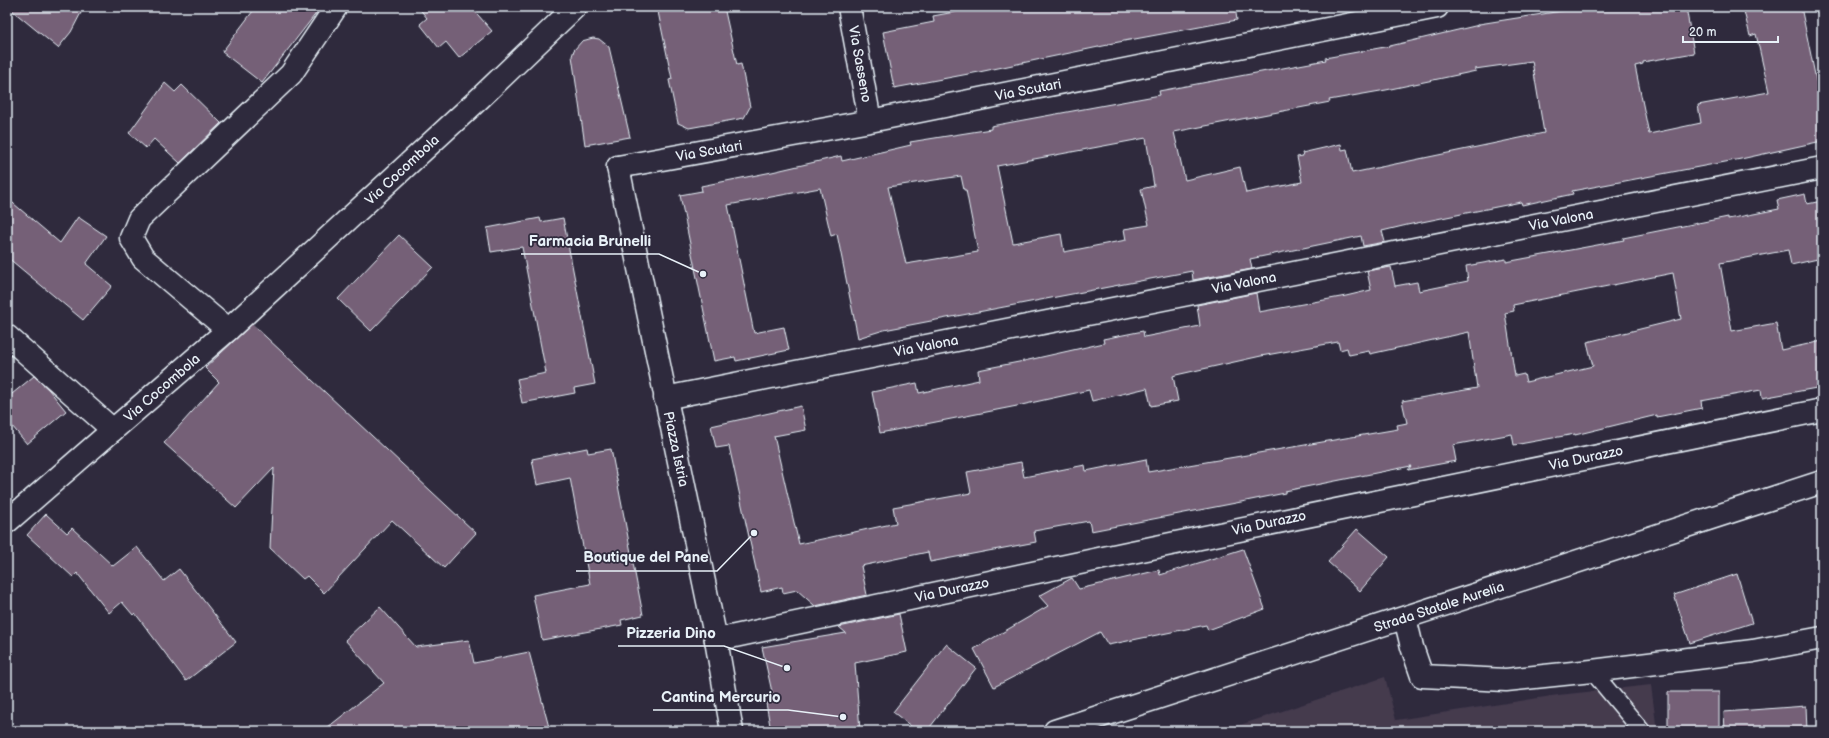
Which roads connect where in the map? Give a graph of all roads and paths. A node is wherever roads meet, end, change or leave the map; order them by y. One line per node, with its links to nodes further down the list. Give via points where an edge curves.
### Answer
1 (336, 7): 8 (street, via 291,74 138,219 130,238 143,258)
2 (575, 7): 8 (street, Via Cocombola)
3 (849, 7): 5 (street, Via Sasseno)
4 (1436, 7): 5 (street, Via Scutari)
5 (870, 122): 6 (street, Via Scutari)
6 (618, 167): 10 (street, Piazza Istria)
7 (1822, 168): 10 (street, Via Valona)
8 (228, 330): 12 (street, Via Cocombola)
9 (7, 336): 12 (street, Via Cocombola)
10 (665, 398): 17 (street, Piazza Istria)
11 (1822, 410): 17 (street, Via Durazzo, via 1124,553)
12 (114, 430): 14 (street, Via Cocombola)
13 (1822, 482): 15 (street, Strada Statale Aurelia)
14 (7, 522)
15 (1406, 618): 18 (street, via 1422,676 1506,680); 20 (street, Strada Statale Aurelia)
16 (1822, 638): 18 (street, via 1752,651)
17 (716, 640): 19 (street, Piazza Istria)
18 (1592, 672): 21 (lane)
19 (732, 731)
20 (1055, 731)
21 (1642, 731)

